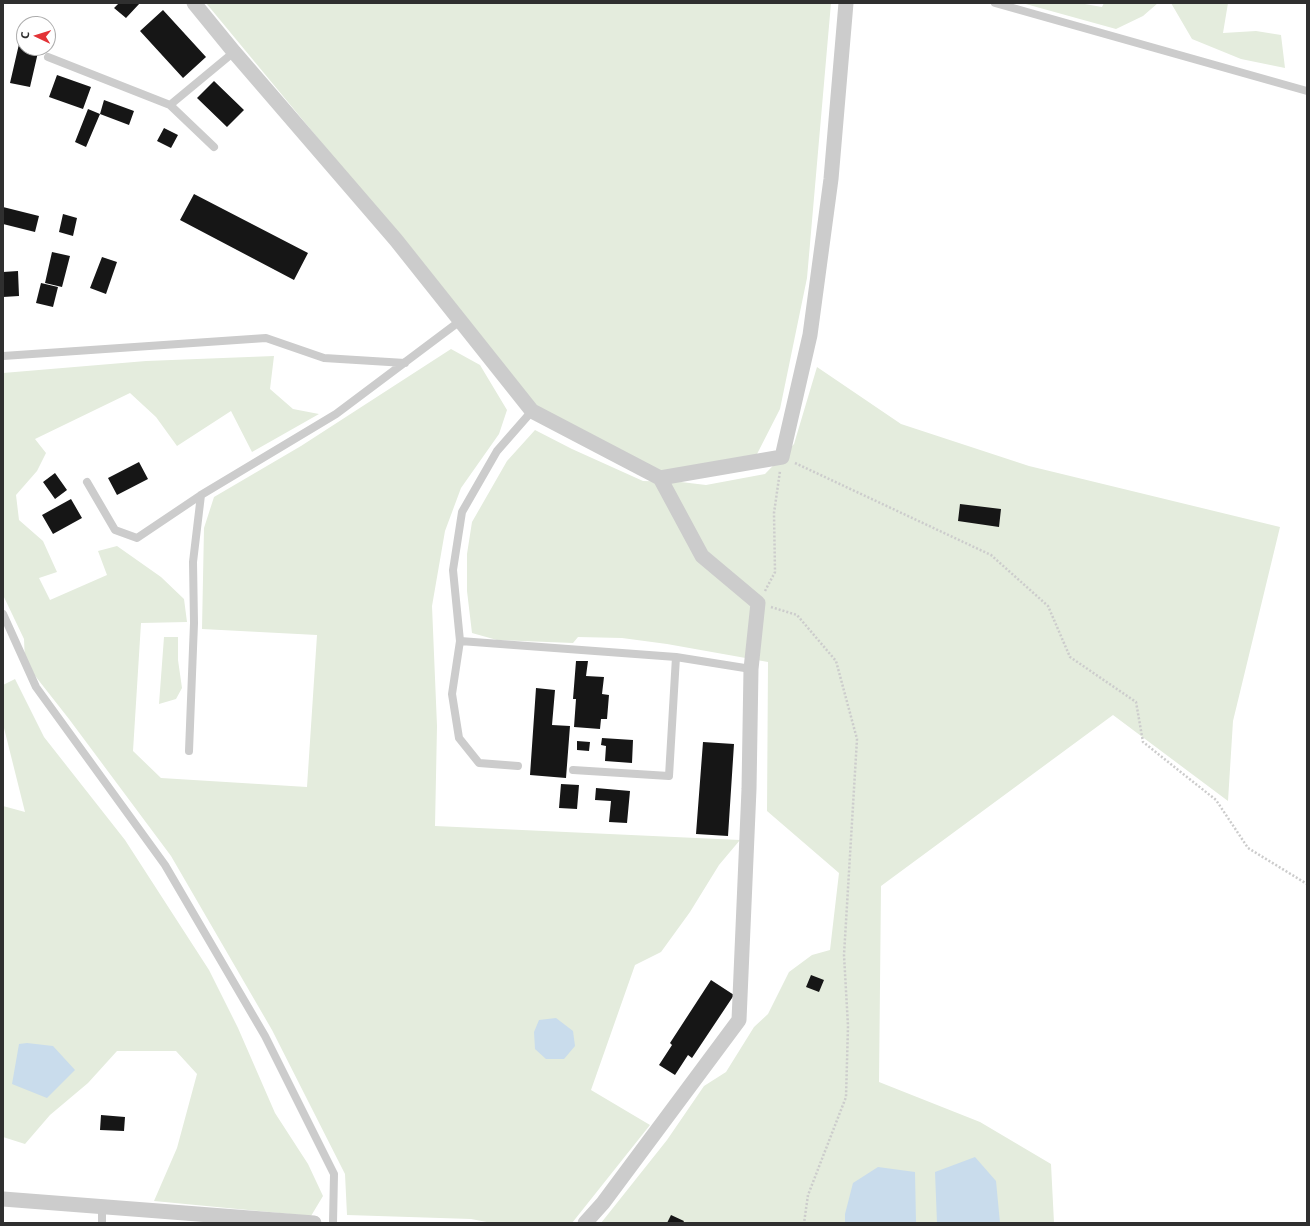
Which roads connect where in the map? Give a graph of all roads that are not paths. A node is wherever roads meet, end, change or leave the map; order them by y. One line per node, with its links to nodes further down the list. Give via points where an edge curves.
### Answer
1 (194, 3): 4 (street)
2 (846, 3): 13 (street, via 831,179 810,336 782,457)
3 (996, 3): 6 (lane)
4 (234, 52): 7 (lane); 9 (street, via 396,240)
5 (48, 57): 7 (lane)
6 (1307, 91)
7 (170, 105): 8 (lane)
8 (214, 147)
9 (460, 321): 11 (lane); 12 (street)
10 (3, 356): 11 (lane, via 266,338 324,358)
11 (405, 363): 15 (lane, via 336,414)
12 (532, 411): 13 (street); 17 (lane, via 497,451 462,512 453,570)
13 (660, 478): 19 (street, via 702,556 758,603)
14 (87, 482): 15 (lane, via 115,530 137,538)
15 (201, 494): 20 (lane, via 193,562 194,623)
16 (3, 614): 27 (lane, via 36,688 165,865 265,1036 334,1174)
17 (460, 641): 18 (lane); 21 (lane, via 452,694 459,738 479,763)
18 (676, 657): 19 (lane); 22 (lane, via 669,776)
19 (751, 669): 28 (street, via 749,790 739,1020)
20 (189, 751)
21 (518, 766)
22 (573, 770)
23 (3, 1199): 24 (street)
24 (102, 1207): 25 (lane); 26 (street)
25 (102, 1223)
26 (314, 1223)
27 (333, 1223)
28 (586, 1223)

